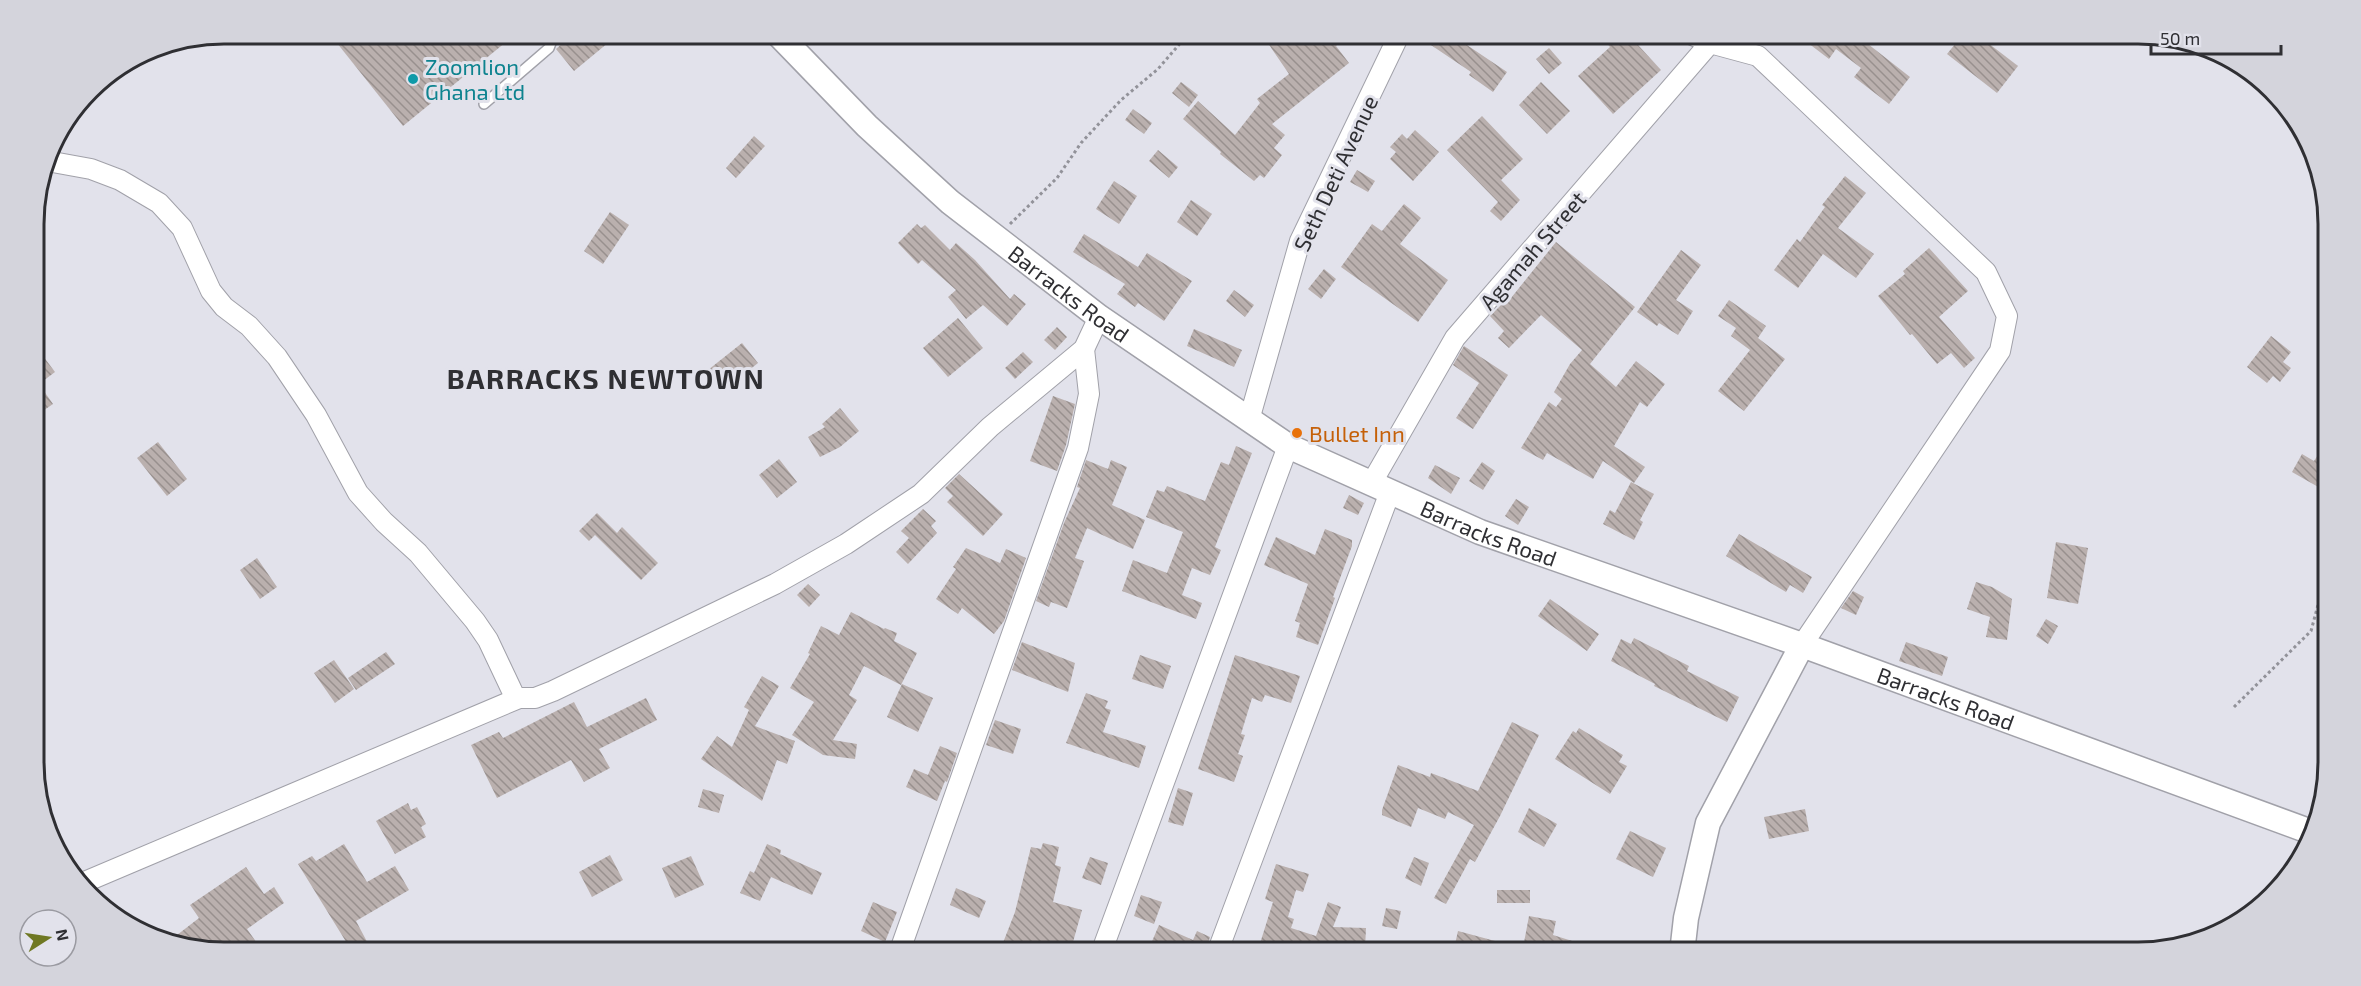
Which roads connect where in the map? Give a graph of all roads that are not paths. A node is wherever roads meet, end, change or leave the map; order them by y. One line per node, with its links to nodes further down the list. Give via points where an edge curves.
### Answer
1 (551, 44): 6 (lane)
2 (788, 44): 8 (street, Barracks Road, via 867,126 950,202)
3 (1395, 44): 10 (street, Seth Deti Avenue, via 1300,241)
4 (1709, 44): 12 (street, Agamah Street, via 1455,338)
5 (1729, 44): 13 (street, via 1758,56 1986,272 2007,316 2000,351)
6 (484, 104)
7 (54, 162): 14 (street, via 91,169 120,180 159,202 182,228 211,291 277,357 316,415 358,493 423,559 475,621)
8 (1100, 317): 9 (street); 10 (street, Barracks Road)
9 (1084, 349): 14 (street, via 990,427 921,494 846,544 775,584 553,692); 17 (street, via 1089,394 1078,448)
10 (1249, 420): 11 (street, Barracks Road)
11 (1287, 446): 12 (street, Barracks Road); 18 (street)
12 (1380, 488): 13 (street, Barracks Road, via 1480,532); 19 (street, Agamah Street)
13 (1802, 645): 15 (street, Barracks Road); 20 (street, via 1708,823)
14 (519, 698): 16 (street)
15 (2304, 829)
16 (88, 881)
17 (903, 942)
18 (1105, 942)
19 (1221, 942)
20 (1683, 942)

